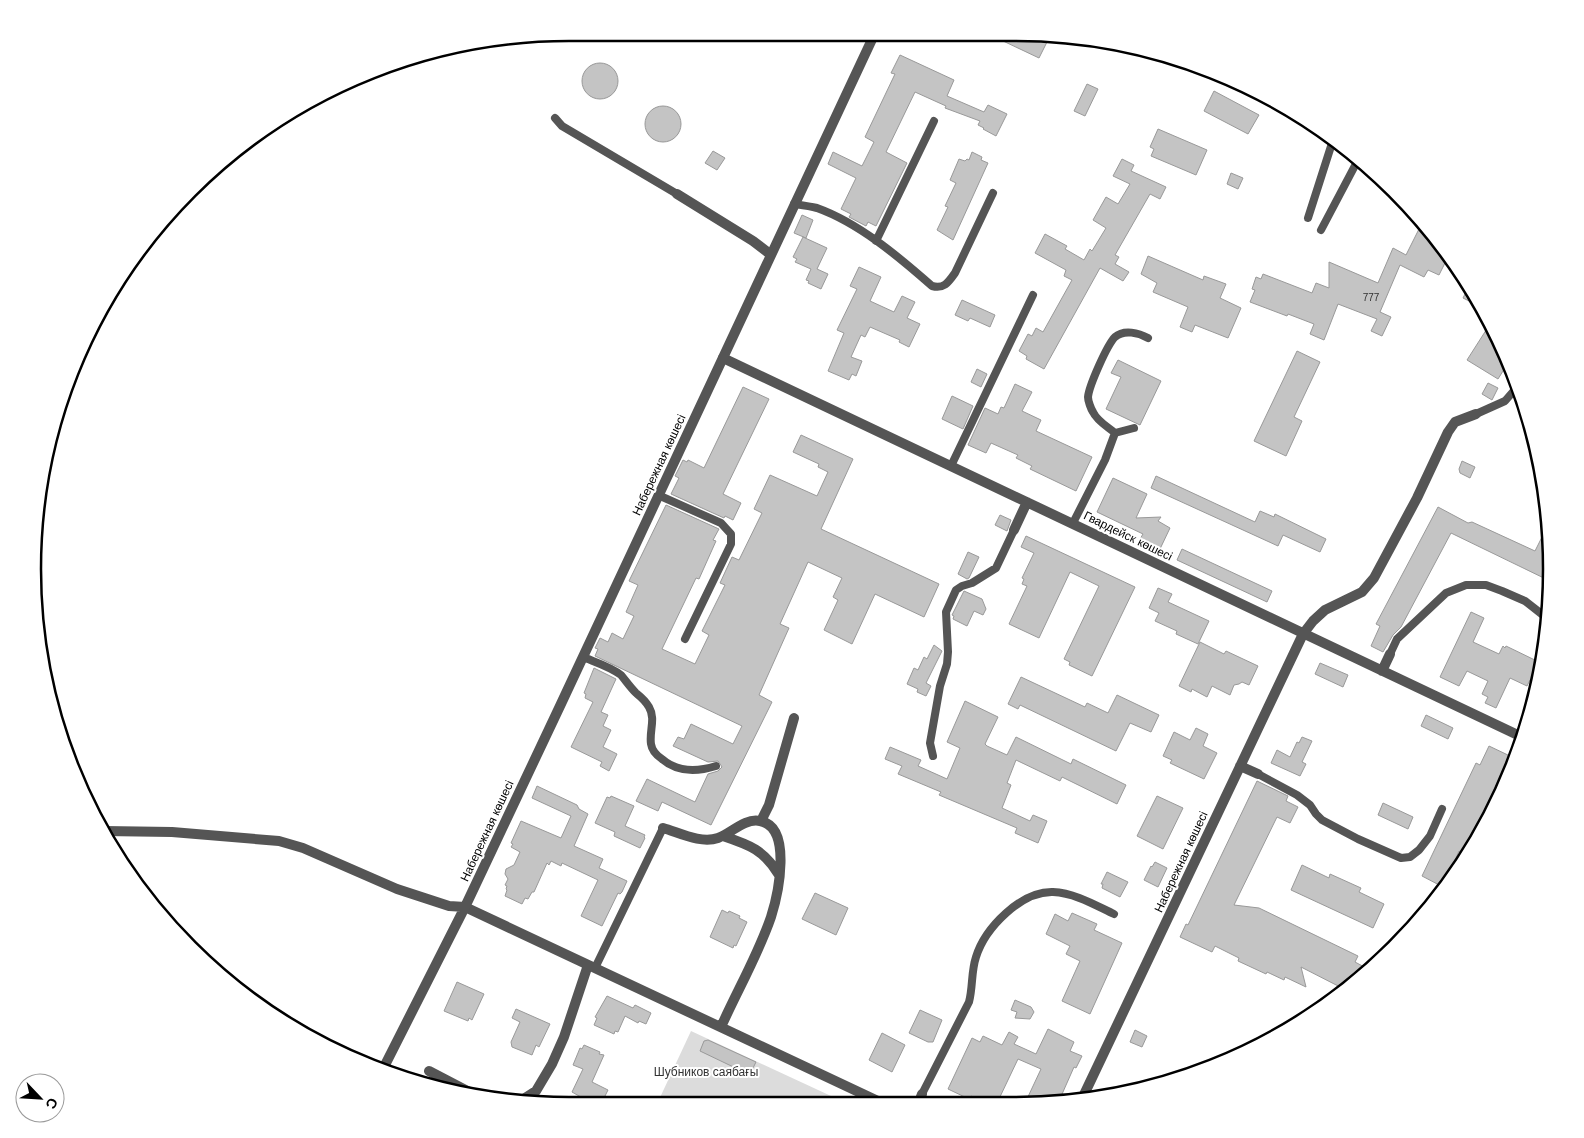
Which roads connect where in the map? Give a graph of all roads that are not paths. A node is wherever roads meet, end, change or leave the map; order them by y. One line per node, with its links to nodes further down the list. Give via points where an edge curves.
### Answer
1 (870, 41): 8 (street, Набережная көшесі)
2 (555, 118): 7 (lane, via 562,126)
3 (934, 121): 11 (lane)
4 (1331, 146): 9 (lane)
5 (1355, 166): 10 (lane)
6 (993, 193): 11 (lane, via 947,285 932,286)
7 (677, 194): 12 (street)
8 (794, 204): 11 (lane, via 829,213); 12 (street, Набережная көшесі)
9 (1308, 218)
10 (1321, 230)
11 (876, 242)
12 (770, 254): 15 (street, Набережная көшесі)
13 (1033, 294): 20 (lane)
14 (1148, 338): 19 (lane, via 1139,333 1126,333 1115,338 1092,385 1088,398 1092,412)
15 (723, 358): 20 (street, Гвардейск көшесі); 21 (street, Набережная көшесі)
16 (1513, 392): 17 (lane, via 1505,401)
17 (1476, 414): 26 (street, Набережная көшесі, via 1455,422 1448,432 1374,578 1362,592 1325,610)
18 (1134, 428): 19 (lane)
19 (1116, 433): 23 (lane)
20 (951, 466): 22 (street, Гвардейск көшесі)
21 (658, 495): 27 (lane, via 721,523 730,534 731,544); 29 (street, Набережная көшесі)
22 (1027, 502): 23 (street, Гвардейск көшесі); 24 (street)
23 (1073, 524): 26 (street, Гвардейск көшесі)
24 (1014, 530): 33 (lane, via 996,568 956,590 946,612 948,652 930,743)
25 (1541, 614): 28 (lane, via 1502,591 1486,585 1466,585 1446,593 1397,639)
26 (1303, 634): 30 (street, Гвардейск көшесі); 35 (street, Набережная көшесі)
27 (685, 639)
28 (1390, 654): 30 (street)
29 (583, 657): 34 (lane, via 618,673 643,698 653,718 653,751 667,764 690,770); 43 (street, Набережная көшесі)
30 (1382, 671): 32 (street, Гвардейск көшесі)
31 (794, 718): 38 (street)
32 (1516, 734)
33 (933, 756)
34 (716, 766)
35 (1240, 766): 36 (street); 50 (street, Набережная көшесі)
36 (1258, 774): 37 (lane, via 1297,795 1322,820 1401,858 1410,857 1419,850 1430,836)
37 (1442, 809)
38 (761, 821): 41 (street, via 743,824); 42 (street, via 770,825 778,839)
39 (663, 828): 41 (street, via 694,838); 45 (lane)
40 (111, 831): 43 (street, via 172,832 279,841 303,848 397,889 449,906)
41 (723, 836): 42 (street, via 762,852)
42 (779, 875): 46 (street, via 770,917)
43 (465, 907): 45 (street); 47 (street, Набережная көшесі)
44 (1114, 914): 53 (lane, via 1072,895 1043,892 1012,908 999,920 980,943 972,968 969,1002)
45 (592, 967): 46 (street); 51 (street, via 552,1064 536,1091)
46 (721, 1027): 52 (street)
47 (386, 1064)
48 (429, 1071): 49 (street)
49 (454, 1084)
50 (1085, 1092)
51 (529, 1095)
52 (869, 1097)
53 (921, 1097)

